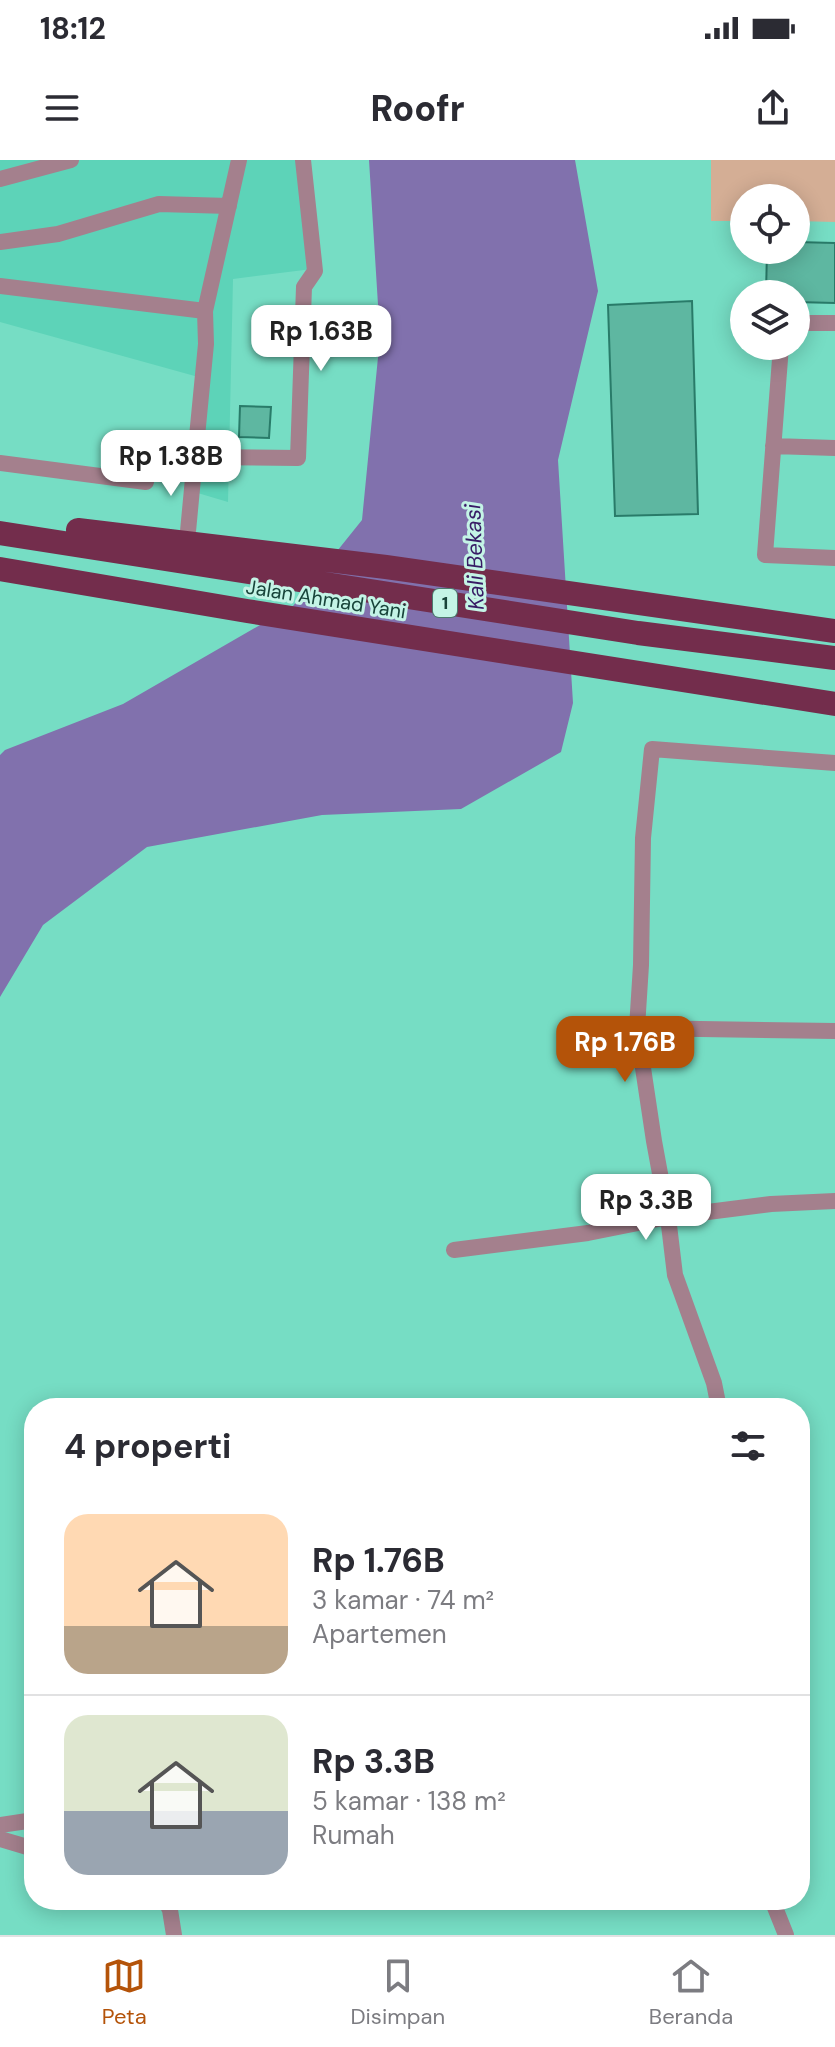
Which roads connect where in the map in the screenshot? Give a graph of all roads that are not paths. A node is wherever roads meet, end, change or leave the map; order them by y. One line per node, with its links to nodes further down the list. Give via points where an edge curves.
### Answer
1 (71, 160): 4 (street)
2 (239, 160): 5 (street)
3 (303, 160): 14 (street, via 315,271 304,287 298,458)
4 (0, 179)
5 (229, 206): 6 (street, via 159,204 58,234); 8 (street)
6 (0, 242)
7 (0, 286): 8 (street)
8 (205, 311): 14 (street)
9 (810, 323): 10 (street)
10 (835, 323)
11 (780, 360): 12 (street)
12 (773, 446): 13 (street); 20 (street, via 765,555)
13 (835, 448)
14 (195, 457): 19 (street)
15 (0, 463): 16 (street)
16 (146, 482)
17 (0, 518): 19 (highway)
18 (0, 533): 23 (highway, Jalan Ahmad Yani / 1, via 638,633)
19 (187, 542): 22 (highway)
20 (835, 558)
21 (0, 569): 24 (highway, Jalan Ahmad Yani / 1)
22 (835, 631)
23 (835, 658)
24 (835, 704)
25 (835, 763): 26 (street, via 652,749 643,838)
26 (637, 1028): 27 (street); 29 (street)
27 (835, 1031)
28 (835, 1201): 29 (street)
29 (668, 1217): 30 (street); 31 (street, via 675,1275)
30 (454, 1250)
31 (717, 1398)
32 (24, 1821): 33 (street)
33 (0, 1825)
34 (0, 1839): 35 (street)
35 (24, 1846)
36 (170, 1910): 38 (street)
37 (776, 1910): 39 (street)
38 (174, 1935)
39 (786, 1935)

